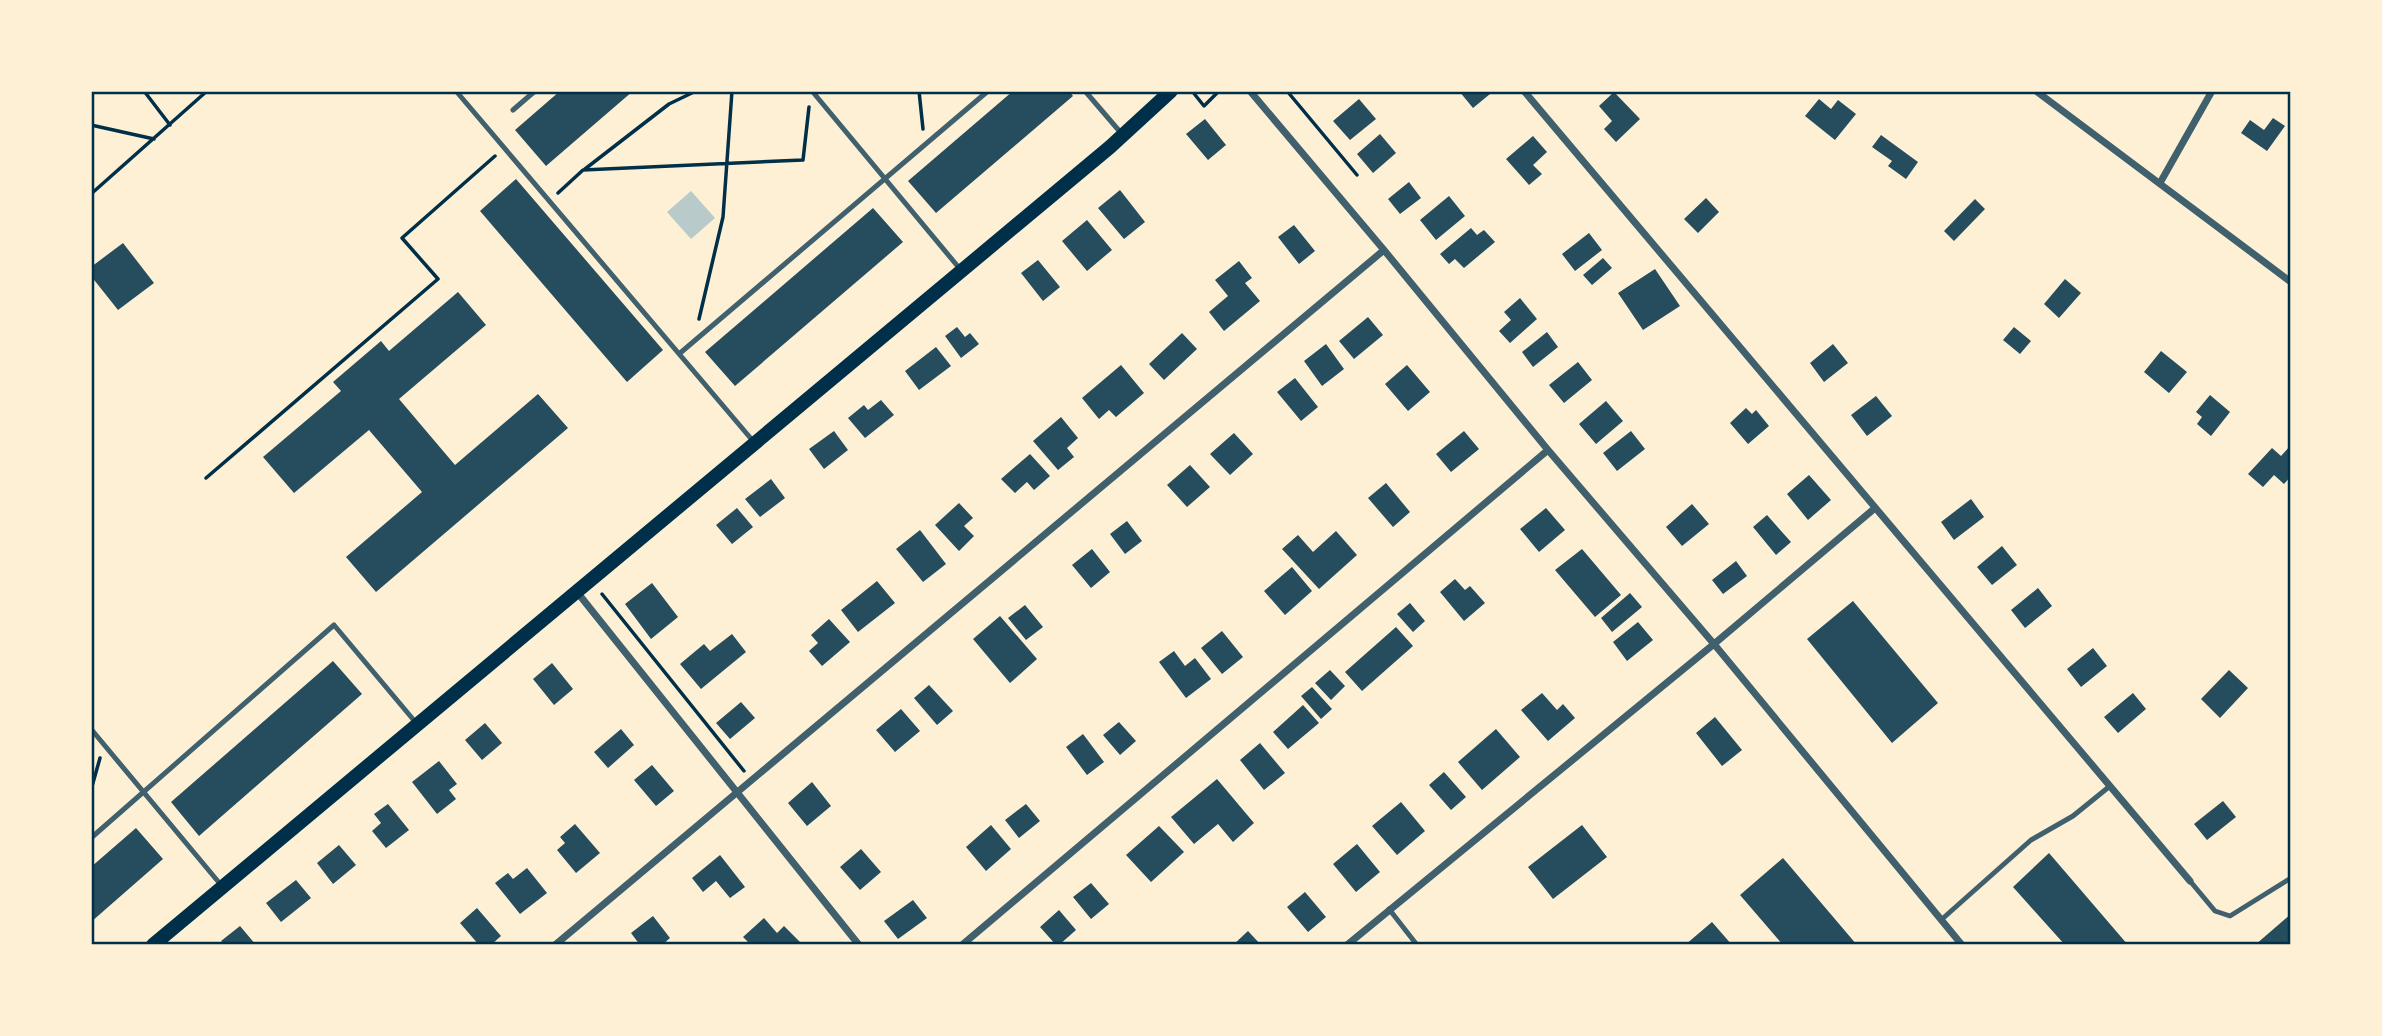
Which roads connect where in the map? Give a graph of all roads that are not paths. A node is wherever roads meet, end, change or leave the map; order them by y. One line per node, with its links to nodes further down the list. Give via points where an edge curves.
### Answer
1 (456, 91): 18 (lane)
2 (536, 91): 11 (lane)
3 (812, 91): 13 (lane)
4 (988, 91): 13 (lane)
5 (1085, 91): 12 (lane)
6 (1171, 91): 12 (main road)
7 (1250, 91): 15 (street)
8 (1524, 91): 21 (street)
9 (2036, 91): 14 (street)
10 (2212, 91): 14 (street)
11 (513, 110)
12 (1123, 135): 16 (main road)
13 (885, 179): 16 (lane); 18 (lane)
14 (2160, 183): 17 (street)
15 (1384, 250): 20 (street); 28 (street)
16 (961, 271): 19 (main road)
17 (2291, 282)
18 (679, 354): 19 (lane)
19 (755, 443): 22 (main road)
20 (1548, 450): 23 (street); 38 (street)
21 (1875, 508): 23 (street); 26 (street)
22 (577, 592): 24 (main road); 28 (street)
23 (1714, 644): 33 (street); 34 (street)
24 (417, 724): 27 (lane, via 334,625); 32 (main road)
25 (91, 729): 27 (lane)
26 (2110, 786): 31 (street); 34 (lane, via 2073,817 2031,840)
27 (145, 792): 29 (lane); 32 (lane)
28 (737, 792): 36 (street); 37 (street)
29 (91, 838)
30 (2291, 877): 31 (lane, via 2230,916 2215,911)
31 (2190, 881)
32 (222, 887): 35 (main road)
33 (1389, 909): 39 (street); 40 (lane)
34 (1941, 920): 41 (street)
35 (153, 945)
36 (555, 945)
37 (859, 945)
38 (962, 945)
39 (1347, 945)
40 (1417, 945)
41 (1962, 945)

